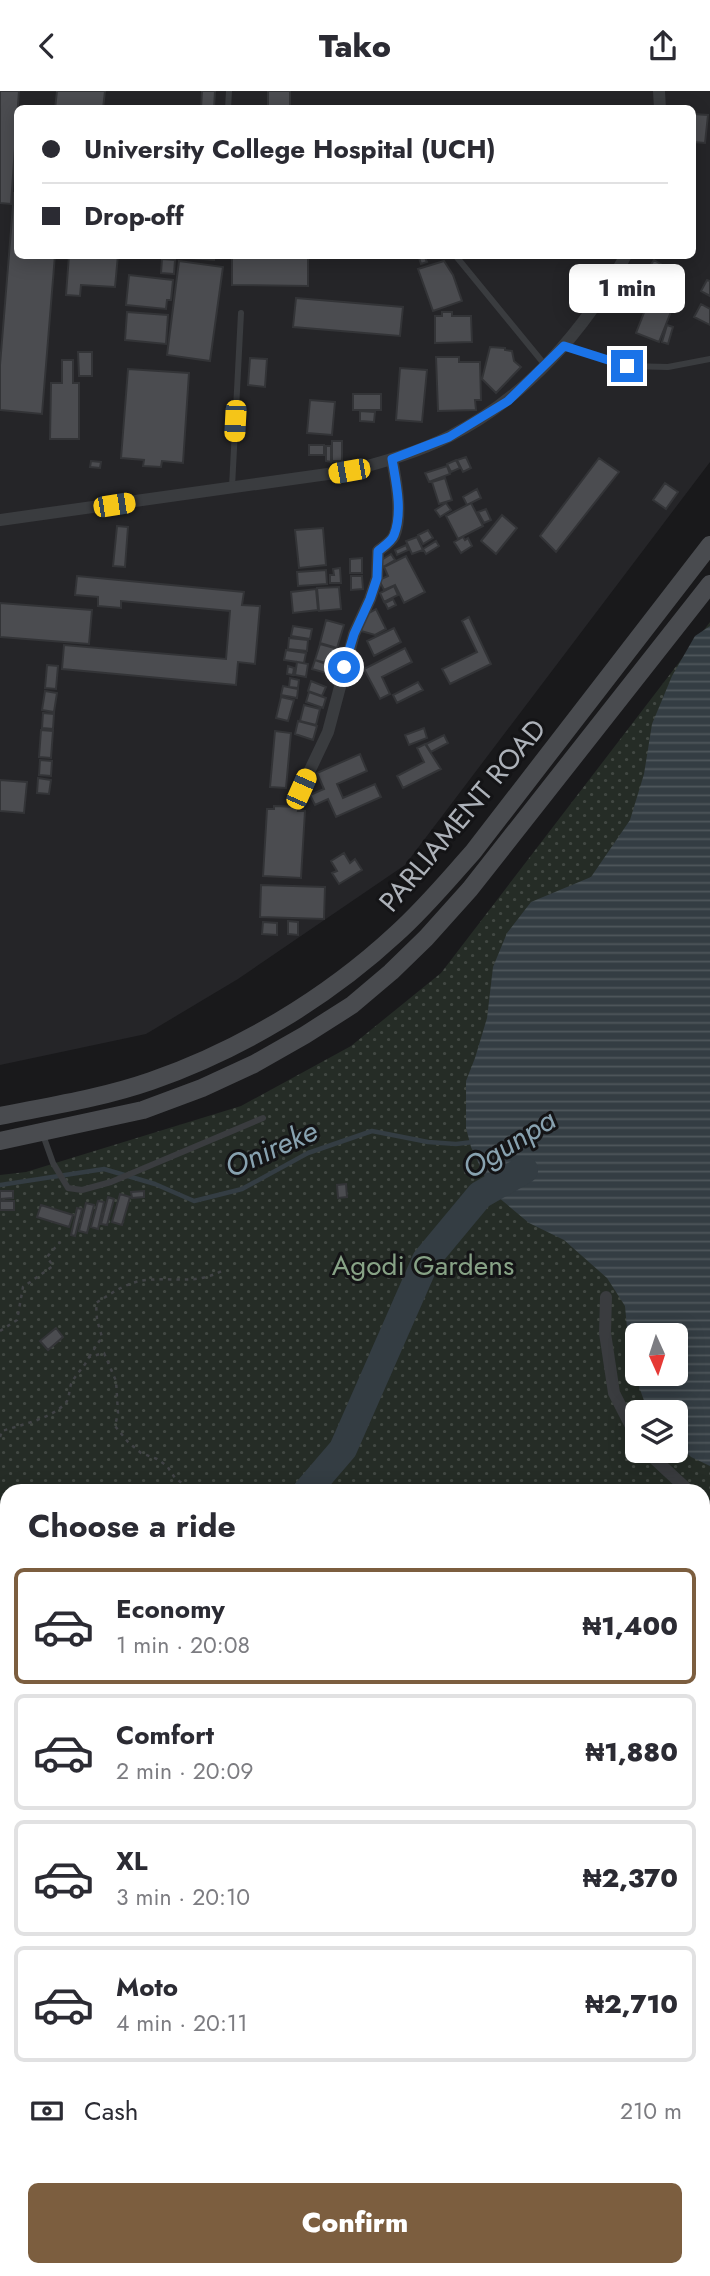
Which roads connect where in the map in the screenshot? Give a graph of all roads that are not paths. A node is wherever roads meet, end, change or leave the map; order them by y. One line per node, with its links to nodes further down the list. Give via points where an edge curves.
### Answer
1 (458, 259): 6 (lane)
2 (624, 259): 4 (street, via 604,295)
3 (241, 313): 8 (lane)
4 (564, 346): 5 (lane, via 627,366 668,367); 6 (street)
5 (710, 359)
6 (545, 365): 7 (street, via 508,401 449,437)
7 (392, 459): 8 (street, via 349,471); 12 (street, via 397,486 394,537 378,551 377,578 354,634 328,732)
8 (231, 489): 9 (street)
9 (0, 520)
10 (710, 545): 13 (main road, PARLIAMENT ROAD, via 472,852 396,935 351,972 258,1033 202,1060 91,1098)
11 (710, 584): 15 (main road, PARLIAMENT ROAD, via 470,889 426,938 352,1005 274,1053 202,1088 143,1110)
12 (301, 789)
13 (0, 1116)
14 (263, 1118): 15 (lane, via 82,1190 68,1188)
15 (43, 1133): 16 (main road, PARLIAMENT ROAD)
16 (0, 1141)
17 (606, 1297): 18 (street, via 605,1333 614,1393)
18 (625, 1415)
19 (659, 1463): 20 (street)
20 (681, 1484)

